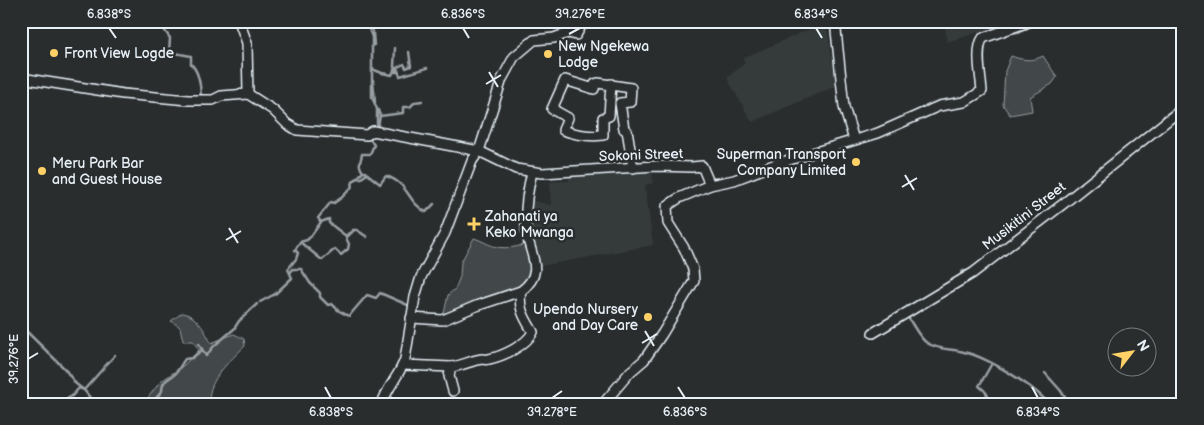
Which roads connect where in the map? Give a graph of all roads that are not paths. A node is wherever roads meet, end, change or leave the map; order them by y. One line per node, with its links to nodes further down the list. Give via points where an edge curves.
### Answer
1 (239, 21): 7 (street, via 247,43)
2 (584, 21): 10 (street, via 576,35 568,33 534,40 514,57 502,78)
3 (835, 21): 9 (street, via 844,107)
4 (1031, 21): 9 (street, via 983,38 979,55 982,91 964,102 939,106 878,134)
5 (21, 78): 7 (street, via 123,94 188,100)
6 (611, 84): 6 (street, via 608,116 603,118 603,135 579,136 563,130 568,118 552,109 562,82 565,80 594,89 596,83); 11 (street, via 630,88 630,102 620,103)
7 (248, 94): 10 (street, Sokoni Street, via 297,130 366,135 373,131)
8 (1183, 108): 16 (street, Musikitini Street, via 973,274)
9 (854, 140): 13 (street)
10 (479, 151): 12 (street, Sokoni Street, via 508,166); 15 (street, via 472,161 445,233 421,277)
11 (632, 168): 12 (street, Sokoni Street); 13 (street, Sokoni Street, via 702,166)
12 (530, 172): 14 (street, via 526,227 535,269 531,283)
13 (710, 185): 21 (street, via 667,206 668,223 684,248 693,269 694,281 644,360)
14 (521, 291): 15 (street, via 443,320); 18 (street, via 519,304 533,332 528,338 488,360)
15 (411, 318): 17 (street)
16 (873, 332)
17 (403, 365): 18 (street); 20 (street, via 385,393)
18 (450, 367): 19 (street)
19 (453, 391)
20 (382, 404)
21 (603, 404)

